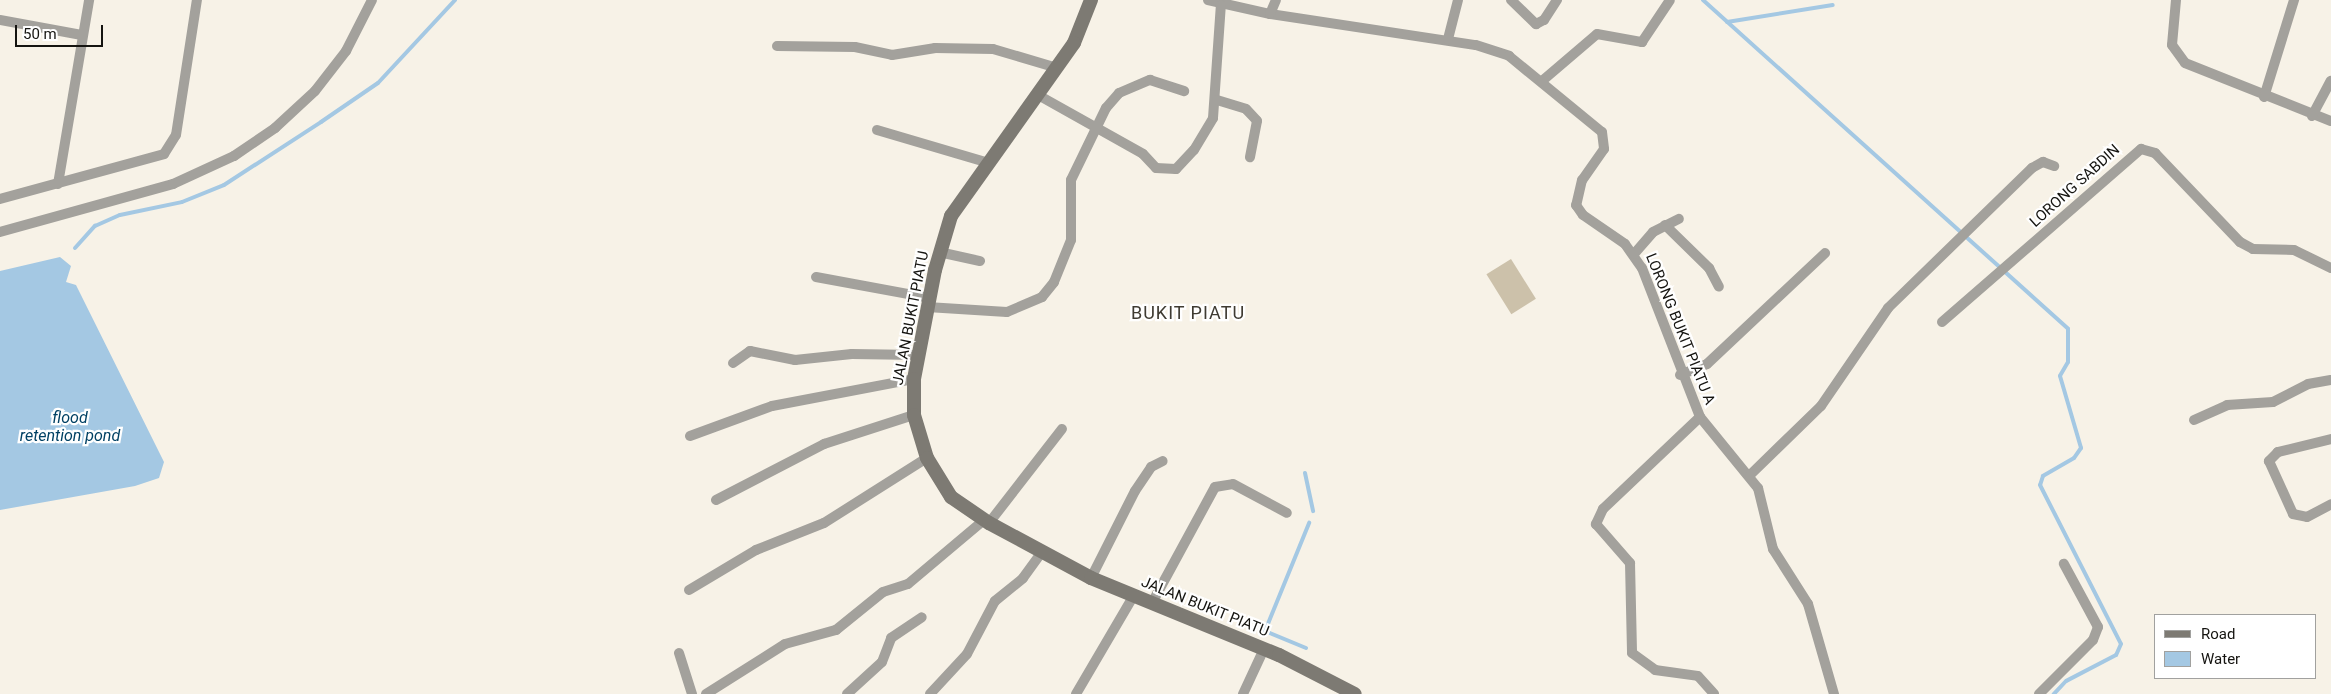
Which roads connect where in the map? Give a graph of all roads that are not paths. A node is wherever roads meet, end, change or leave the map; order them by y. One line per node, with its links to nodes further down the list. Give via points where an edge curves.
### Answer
1 (89, 0): 16 (street)
2 (197, 0): 33 (street, via 172,146 154,160)
3 (372, 0): 37 (street, via 346,51 315,91 275,128 234,156 172,184)
4 (1091, 0): 19 (main road, JALAN BUKIT PIATU, via 1083,27)
5 (1208, 0): 13 (street, LORONG BUKIT PIATU A)
6 (1276, 0): 14 (street)
7 (1458, 0): 17 (street)
8 (1511, 0): 9 (street, via 1536,24 1544,20)
9 (1557, 0)
10 (1670, 0): 21 (street, via 1642,42 1597,34)
11 (2176, 0): 24 (street, via 2172,30 2176,55)
12 (2294, 0): 24 (street)
13 (1221, 5): 14 (street, LORONG BUKIT PIATU A); 25 (street)
14 (1270, 14): 17 (street, LORONG BUKIT PIATU A)
15 (0, 20): 16 (street)
16 (82, 35): 33 (street)
17 (1448, 39): 21 (street, LORONG BUKIT PIATU A, via 1509,56)
18 (777, 46): 19 (street, via 855,47 892,55 936,48 993,49)
19 (1057, 68): 23 (main road, JALAN BUKIT PIATU)
20 (2331, 81): 26 (street)
21 (1542, 82): 40 (street, LORONG BUKIT PIATU A, via 1602,132 1604,149 1582,180 1576,205)
22 (1184, 92): 28 (street, via 1150,80 1134,85 1119,93)
23 (1038, 95): 28 (street); 31 (main road, JALAN BUKIT PIATU)
24 (2264, 97): 26 (street)
25 (1217, 100): 28 (street, via 1206,134 1176,169 1156,168 1143,154); 30 (street, via 1246,109 1257,121)
26 (2312, 116): 27 (street)
27 (2331, 121)
28 (1094, 128): 45 (street, via 1071,180 1072,240 1054,282 1042,297 1008,312)
29 (877, 130): 31 (street)
30 (1250, 157)
31 (986, 162): 38 (main road, JALAN BUKIT PIATU, via 951,216)
32 (2054, 166): 60 (street, via 2043,162 2032,168 1876,320 1855,360 1821,406)
33 (58, 184): 34 (street)
34 (0, 199)
35 (1679, 219): 36 (street)
36 (1665, 226): 40 (street); 44 (street, via 1709,268)
37 (0, 232)
38 (939, 252): 41 (street); 45 (main road, JALAN BUKIT PIATU)
39 (1826, 253): 49 (street, via 1707,364)
40 (1634, 254): 49 (street, LORONG BUKIT PIATU A)
41 (980, 262)
42 (2331, 268): 46 (street, LORONG SABDIN, via 2294,250 2253,249 2240,242 2148,149 2135,152)
43 (816, 277): 45 (street)
44 (1719, 287)
45 (928, 303): 47 (main road, JALAN BUKIT PIATU)
46 (1942, 322)
47 (918, 355): 48 (street, via 852,354 795,360 750,351); 50 (main road, JALAN BUKIT PIATU)
48 (733, 362)
49 (1680, 375): 53 (street, LORONG BUKIT PIATU A)
50 (914, 379): 52 (main road, JALAN BUKIT PIATU); 56 (street, via 772,406)
51 (2331, 380): 54 (street, via 2308,384 2274,402 2227,405)
52 (914, 415): 58 (main road, JALAN BUKIT PIATU); 61 (street, via 824,444)
53 (1700, 417): 60 (street, LORONG BUKIT PIATU A); 81 (street, via 1603,509 1596,524 1630,563 1632,653 1655,670 1698,676)
54 (2194, 420)
55 (1062, 428): 64 (street)
56 (690, 436)
57 (2331, 439): 62 (street, via 2278,452 2269,461 2287,508 2307,517)
58 (927, 458): 64 (main road, JALAN BUKIT PIATU, via 952,497); 68 (street, via 824,523 756,550)
59 (1162, 460): 67 (street, via 1151,467 1135,491)
60 (1750, 475): 82 (street, LORONG BUKIT PIATU A, via 1763,504 1772,549 1808,604)
61 (716, 500)
62 (2331, 504)
63 (1287, 513): 70 (street, via 1233,484 1215,487)
64 (987, 522): 65 (main road, JALAN BUKIT PIATU); 75 (street, via 908,584 883,592 836,630 785,644)
65 (1042, 552): 67 (main road, JALAN BUKIT PIATU); 77 (street, via 1023,578 995,600 967,654)
66 (2064, 564): 83 (street, via 2098,627 2093,640)
67 (1092, 578): 69 (main road, JALAN BUKIT PIATU)
68 (689, 590)
69 (1134, 595): 70 (main road, JALAN BUKIT PIATU); 78 (street)
70 (1152, 602): 72 (main road, JALAN BUKIT PIATU)
71 (922, 617): 76 (street, via 891,638 882,662)
72 (1264, 649): 79 (street); 80 (main road, JALAN BUKIT PIATU)
73 (679, 653): 74 (street)
74 (692, 694)
75 (706, 694)
76 (846, 694)
77 (930, 694)
78 (1076, 694)
79 (1243, 694)
80 (1355, 694)
81 (1714, 694)
82 (1834, 694)
83 (2039, 694)

